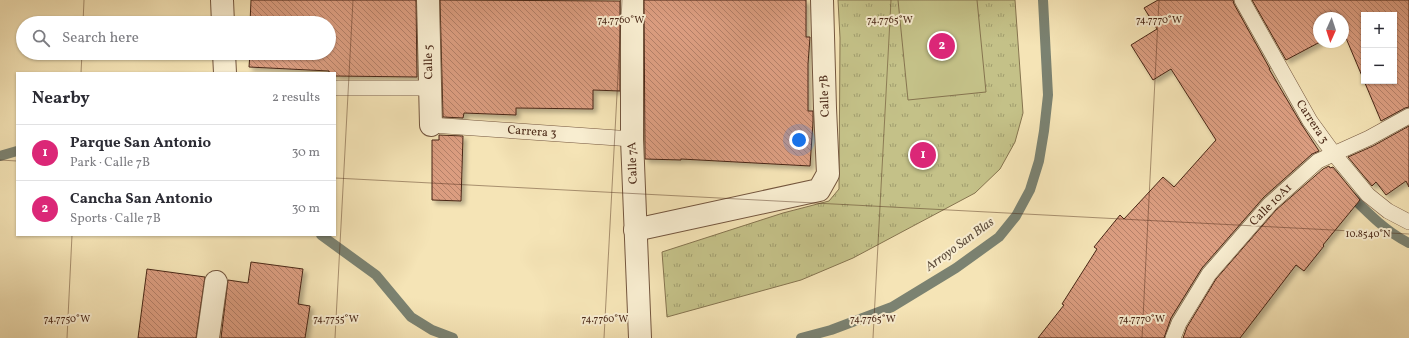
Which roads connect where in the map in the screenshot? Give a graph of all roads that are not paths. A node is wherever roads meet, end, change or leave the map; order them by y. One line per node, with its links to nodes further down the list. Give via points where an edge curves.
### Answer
1 (222, 0): 6 (street)
2 (428, 0): 10 (street, Calle 5)
3 (632, 0): 13 (street, Calle 7A)
4 (822, 0): 16 (street, Calle 7B, via 828,174 819,190)
5 (1242, 0): 14 (lane, Carrera 3, via 1310,121)
6 (223, 16)
7 (224, 60): 8 (street)
8 (225, 72)
9 (336, 88): 10 (lane)
10 (430, 88): 12 (street, Calle 5)
11 (1409, 116): 14 (lane, Calle 10A1)
12 (431, 125): 13 (lane, Carrera 3)
13 (632, 139): 16 (street, Calle 7A)
14 (1334, 154): 15 (lane, Carrera 3, via 1368,195 1388,211); 20 (lane, Calle 10A1, via 1318,161 1270,204 1209,274 1179,323)
15 (1409, 222)
16 (635, 230): 18 (street, Calle 7A)
17 (216, 282): 19 (street)
18 (639, 332)
19 (208, 338)
20 (1173, 338)

